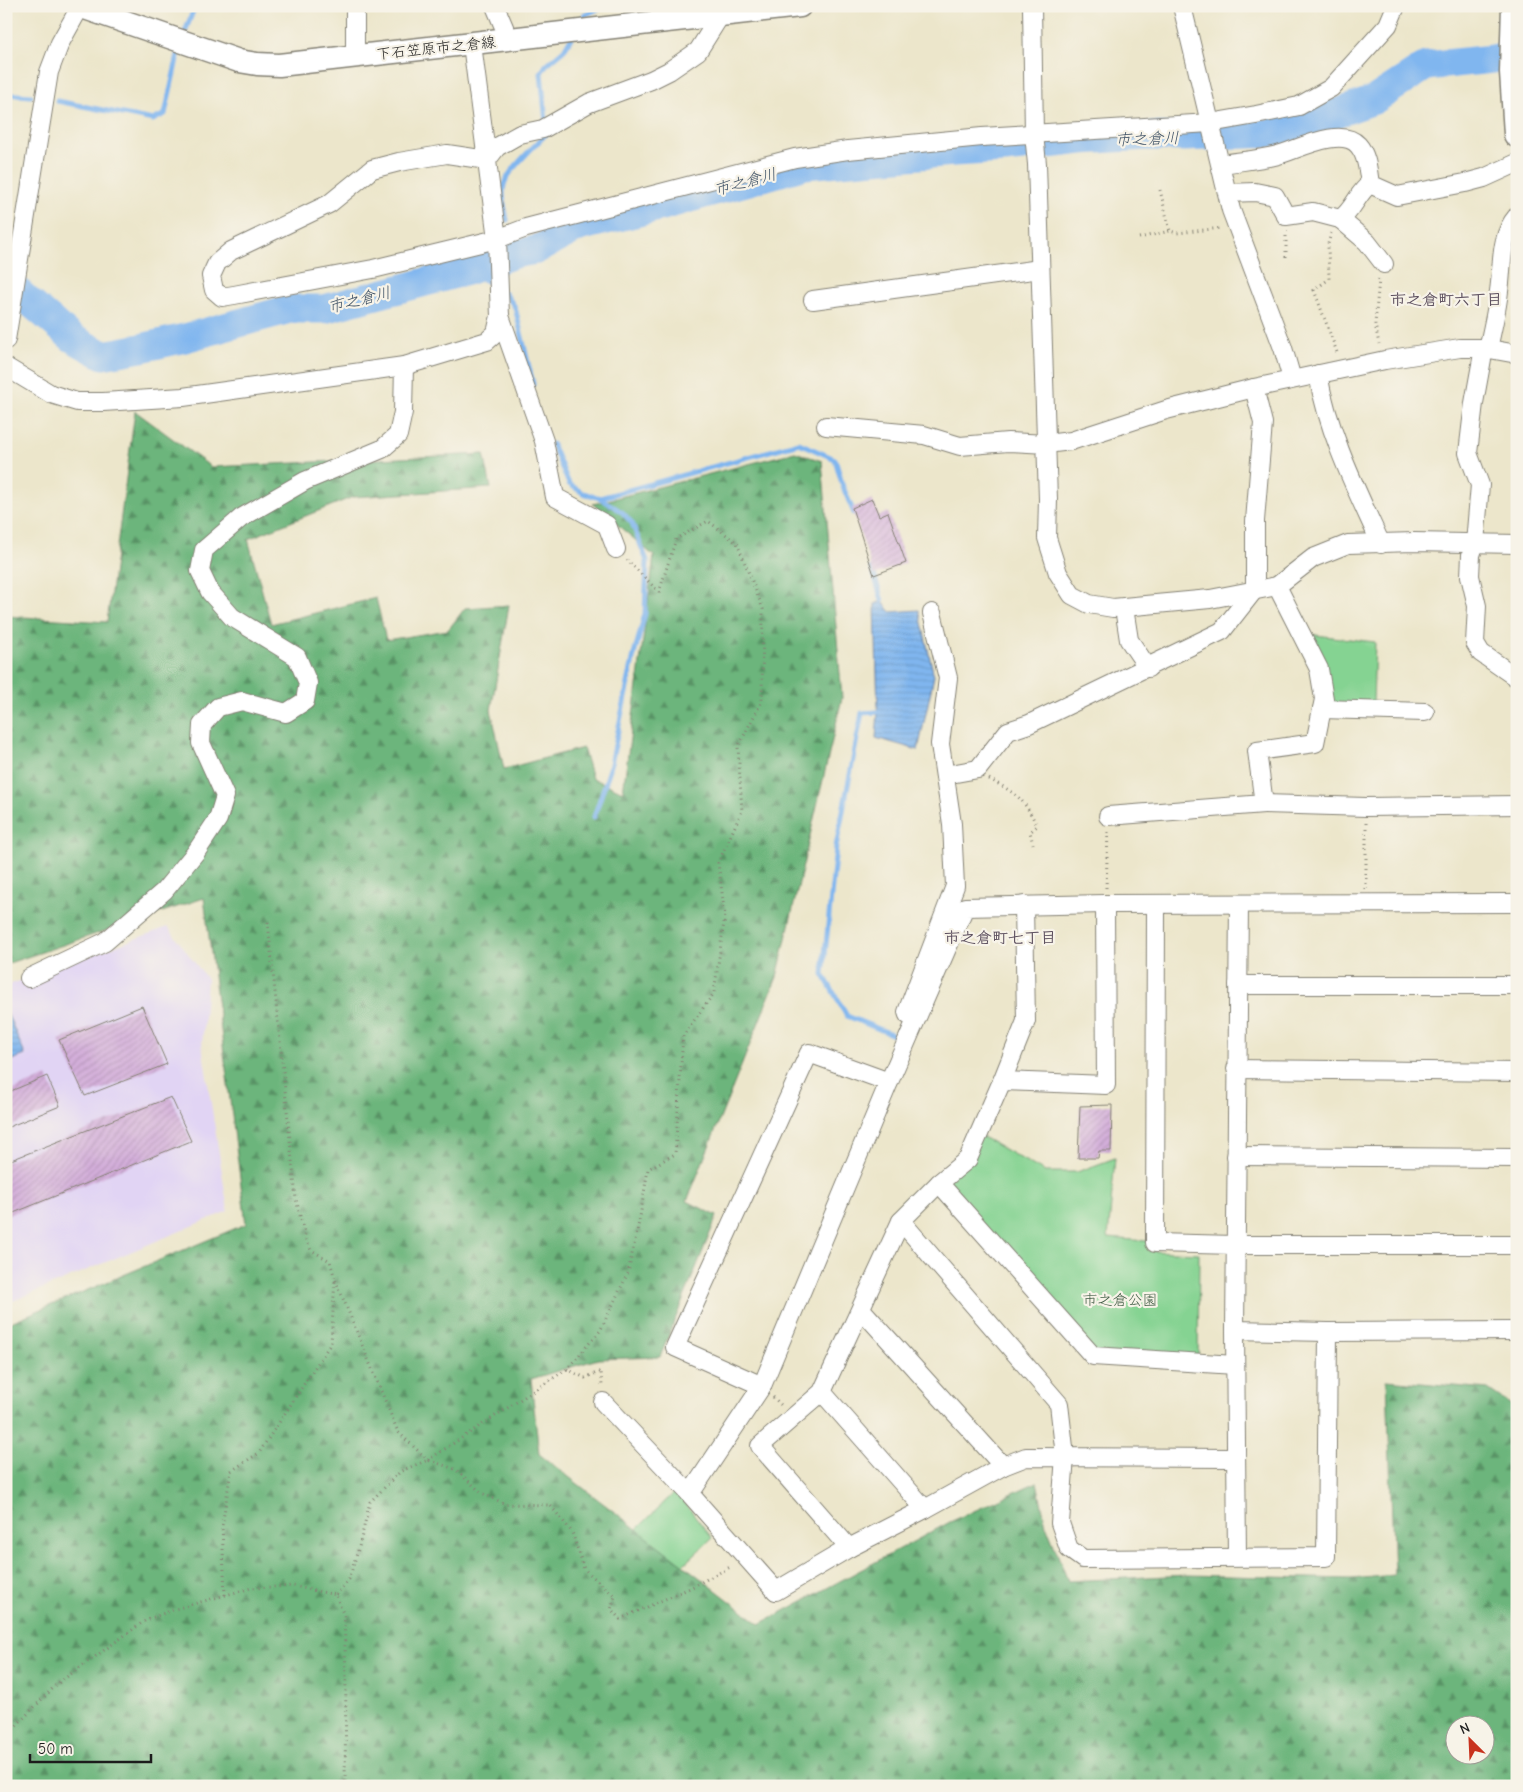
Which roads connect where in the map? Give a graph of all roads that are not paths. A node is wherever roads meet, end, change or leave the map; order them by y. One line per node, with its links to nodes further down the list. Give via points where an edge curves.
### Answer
1 (354, 6): 12 (street)
2 (495, 6): 10 (street)
3 (800, 6): 9 (main road, 下石笠原市之倉線)
4 (1032, 6): 15 (street)
5 (1182, 6): 14 (street)
6 (1396, 6): 14 (street, via 1388,25 1331,88 1299,106)
7 (1516, 6): 13 (highway)
8 (89, 8): 12 (main road, 下石笠原市之倉線, via 239,61 279,64); 29 (street, via 60,43 49,72)
9 (726, 12): 10 (main road, 下石笠原市之倉線); 17 (street, via 698,51 669,71 590,103 548,126 520,134 497,147)
10 (509, 40): 11 (main road, 下石笠原市之倉線)
11 (472, 44): 12 (main road, 下石笠原市之倉線); 17 (street)
12 (354, 57)
13 (1515, 72): 16 (highway)
14 (1210, 123): 15 (street); 18 (street)
15 (1034, 134): 24 (street, via 848,150 795,158 526,228); 26 (street)
16 (1517, 134)
17 (487, 160): 24 (street); 24 (street, via 447,154 372,169 329,204 232,251 217,263 211,276 214,290 222,297 234,296 373,269)
18 (1220, 161): 20 (street, via 1277,155 1322,139 1342,137 1357,143 1365,156); 21 (street)
19 (1517, 164): 20 (street, via 1466,183 1397,196)
20 (1370, 184): 23 (street, via 1348,214)
21 (1228, 192): 23 (street, via 1276,196 1286,216 1313,212); 35 (street)
22 (1517, 216): 30 (street, via 1504,243 1499,290)
23 (1337, 218): 25 (street, via 1367,242)
24 (497, 239): 28 (street)
25 (1384, 264)
26 (1040, 269): 27 (street); 38 (street)
27 (813, 300)
28 (500, 316): 32 (street, via 496,333 487,341); 42 (street, via 544,441 555,498 607,525)
29 (6, 340)
30 (1486, 349): 31 (street); 34 (street, via 1460,348); 40 (street, via 1474,402 1468,453 1480,485)
31 (1517, 354)
32 (404, 366): 33 (street, via 183,397 103,402 77,402 52,394); 60 (street, via 403,412 398,435 382,449 305,481 241,518 204,550 200,571 210,592 232,617 298,657 308,683 305,701 286,713 242,701 218,707 202,725 201,743 226,796 218,819 196,852 164,891 106,942)
33 (6, 367)
34 (1318, 374): 35 (street); 39 (street, via 1322,399)
35 (1292, 379): 36 (street)
36 (1254, 388): 38 (street, via 1166,410 1071,441); 44 (street, via 1263,423 1255,521)
37 (826, 426): 38 (street, via 924,435 960,446 1008,442)
38 (1046, 444): 45 (street, via 1047,538 1058,573 1072,595 1089,604)
39 (1381, 544): 40 (street); 43 (street, via 1348,544 1313,558)
40 (1475, 544): 41 (street); 48 (street, via 1470,576 1477,606 1475,644 1481,653)
41 (1517, 544)
42 (616, 549)
43 (1277, 586): 44 (street); 49 (street, via 1319,669 1324,699)
44 (1256, 589): 45 (street, via 1210,599); 47 (street, via 1222,632)
45 (1124, 608): 47 (street, via 1130,640)
46 (932, 613): 51 (street, via 948,678 940,744)
47 (1148, 668): 51 (street, via 1029,724 1008,730 978,768)
48 (1517, 678)
49 (1322, 709): 50 (street); 52 (street, via 1315,743 1257,751)
50 (1425, 712)
51 (944, 775): 63 (street, via 952,824 955,886 907,1012)
52 (1264, 804): 53 (street, via 1366,807); 54 (street)
53 (1517, 805)
54 (1108, 816)
55 (1517, 902): 57 (street)
56 (1105, 904): 58 (street); 59 (street); 66 (street, via 1106,1085)
57 (1239, 904): 59 (street); 61 (street)
58 (1024, 905): 63 (street, via 965,907); 66 (street, via 1026,1021)
59 (1156, 905): 72 (street, via 1155,1243)
60 (29, 978)
61 (1238, 985): 62 (street); 64 (street)
62 (1517, 985)
63 (913, 1027): 67 (street)
64 (1236, 1069): 65 (street); 68 (street)
65 (1517, 1072)
66 (1002, 1081): 70 (street, via 968,1159)
67 (889, 1082): 79 (street); 79 (street, via 809,1053 675,1347)
68 (1236, 1156): 69 (street); 72 (street)
69 (1517, 1158)
70 (939, 1182): 71 (street); 78 (street, via 1093,1356)
71 (901, 1221): 74 (street); 82 (street, via 1059,1404)
72 (1235, 1245): 73 (street); 75 (street)
73 (1517, 1245)
74 (861, 1309): 80 (street); 84 (street)
75 (1235, 1330): 77 (street); 78 (street)
76 (1517, 1330): 77 (street)
77 (1328, 1332): 88 (street, via 1326,1557)
78 (1235, 1365): 83 (street)
79 (762, 1386): 85 (street)
80 (822, 1392): 86 (street); 87 (street, via 760,1446)
81 (603, 1402): 85 (street)
82 (1065, 1456): 83 (street); 84 (street, via 1026,1457); 88 (street, via 1060,1523 1069,1549 1083,1559)
83 (1235, 1458): 88 (street)
84 (1003, 1466): 86 (street)
85 (690, 1494): 87 (street, via 776,1591)
86 (925, 1509): 87 (street)
87 (849, 1548)
88 (1237, 1557)

